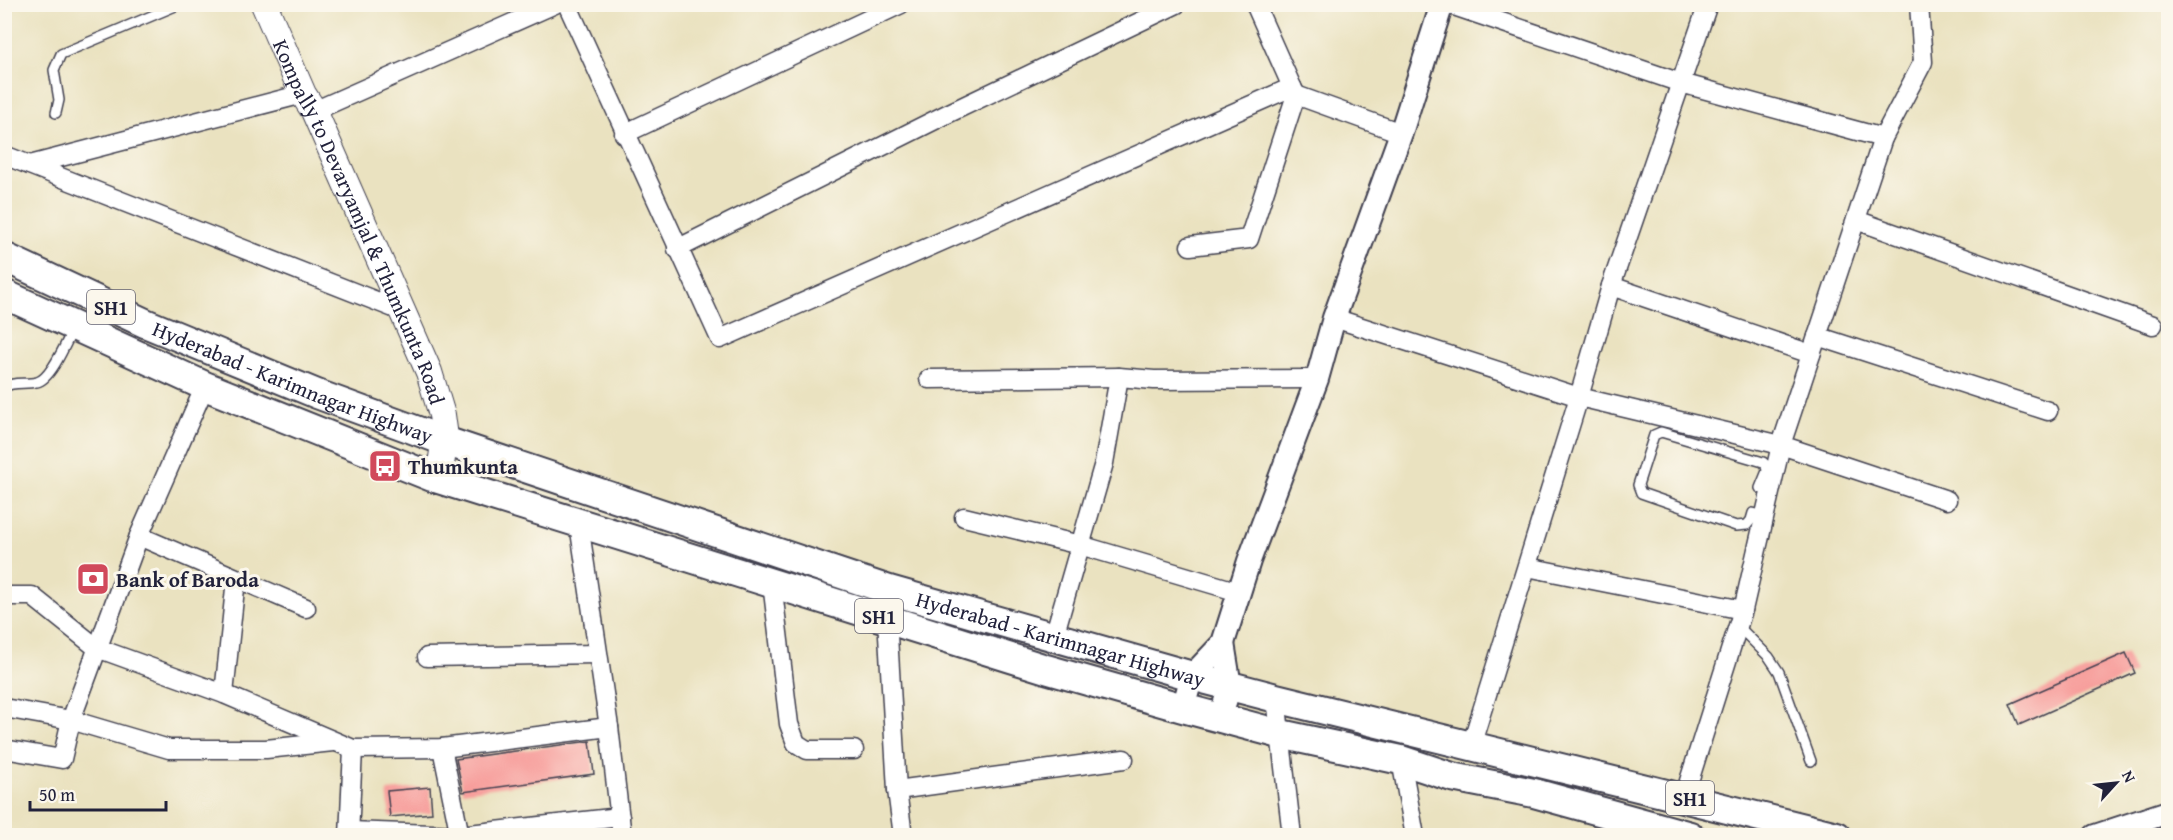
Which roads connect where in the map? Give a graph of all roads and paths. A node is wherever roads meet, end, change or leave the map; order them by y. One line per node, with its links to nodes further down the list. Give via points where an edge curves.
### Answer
1 (180, 4): 15 (lane, via 61,54 54,70 59,100)
2 (264, 4): 14 (main road, Kompally to Devaryamjal & Thumkunta Road)
3 (555, 4): 14 (street)
4 (567, 4): 17 (street)
5 (901, 4): 17 (street)
6 (1177, 4): 23 (street)
7 (1255, 4): 13 (street)
8 (1442, 4): 16 (street)
9 (1448, 4): 12 (street)
10 (1708, 4): 12 (street)
11 (1919, 4): 18 (street, via 1923,62)
12 (1681, 83): 18 (street); 25 (street)
13 (1294, 91): 16 (street); 22 (street, via 1249,239); 23 (street, via 720,339)
14 (308, 102): 20 (street); 27 (main road, Kompally to Devaryamjal & Thumkunta Road)
15 (56, 113)
16 (1401, 133): 28 (street)
17 (624, 134): 23 (street)
18 (1883, 138): 21 (street)
19 (4, 155): 20 (street)
20 (30, 165): 27 (street)
21 (1856, 220): 29 (street); 31 (street)
22 (1190, 246)
23 (677, 249)
24 (4, 257): 40 (main road, Hyderabad - Karimnagar Highway / SH1, via 155,327 317,394)
25 (1611, 286): 32 (street); 38 (street)
26 (4, 294): 30 (main road, Hyderabad - Karimnagar Highway / SH1)
27 (404, 312): 40 (main road, Kompally to Devaryamjal & Thumkunta Road, via 429,372)
28 (1334, 318): 34 (street); 38 (street)
29 (2153, 325)
30 (75, 327): 36 (main road, Hyderabad - Karimnagar Highway / SH1); 37 (lane, via 46,378)
31 (1817, 336): 32 (street); 39 (street)
32 (1811, 354): 41 (street)
33 (1119, 377): 34 (street, via 1154,381); 35 (street); 49 (street, via 1104,463)
34 (1317, 379): 53 (street)
35 (929, 380)
36 (205, 386): 42 (main road, Hyderabad - Karimnagar Highway / SH1); 48 (street)
37 (4, 387)
38 (1579, 397): 41 (street); 50 (street)
39 (2048, 411)
40 (445, 441): 42 (main road, Kompally to Devaryamjal & Thumkunta Road); 58 (main road, Hyderabad - Karimnagar Highway / SH1, via 889,590)
41 (1781, 445): 43 (street); 44 (street)
42 (439, 479): 47 (main road, Hyderabad - Karimnagar Highway / SH1)
43 (1770, 492): 45 (street); 45 (lane, via 1760,488 1767,471 1763,462 1661,432 1654,435 1638,485 1641,493 1736,526 1747,525 1753,513)
44 (1947, 500)
45 (1765, 516): 57 (street)
46 (964, 517): 49 (street)
47 (579, 524): 52 (main road, Hyderabad - Karimnagar Highway / SH1); 61 (street)
48 (139, 536): 51 (street); 60 (street)
49 (1080, 545): 53 (street); 58 (street)
50 (1527, 567): 57 (street); 74 (street)
51 (236, 579): 55 (street); 65 (street)
52 (772, 583): 56 (main road, Hyderabad - Karimnagar Highway / SH1); 78 (street, via 789,724 796,743 807,750)
53 (1239, 592): 59 (street)
54 (4, 596): 60 (street, via 32,596)
55 (306, 608)
56 (887, 618): 68 (main road, Hyderabad - Karimnagar Highway / SH1); 82 (street)
57 (1741, 618): 81 (lane, via 1779,672); 83 (street)
58 (1054, 636): 63 (main road, Hyderabad - Karimnagar Highway / SH1)
59 (1223, 643): 63 (street); 64 (street)
60 (97, 648): 65 (street); 70 (street)
61 (597, 654): 62 (street); 71 (street)
62 (427, 657)
63 (1191, 676): 64 (main road, Hyderabad - Karimnagar Highway / SH1); 68 (street)
64 (1230, 686): 66 (main road, Hyderabad - Karimnagar Highway / SH1); 69 (street)
65 (224, 693): 73 (street)
66 (1276, 698): 72 (street); 74 (main road, Hyderabad - Karimnagar Highway / SH1)
67 (4, 708): 70 (street)
68 (1183, 708): 69 (main road, Hyderabad - Karimnagar Highway / SH1)
69 (1220, 718): 72 (main road, Hyderabad - Karimnagar Highway / SH1)
70 (71, 720): 73 (street, via 169,749 266,749); 76 (street, via 62,759)
71 (609, 727): 75 (street); 85 (street)
72 (1280, 734): 80 (main road, Hyderabad - Karimnagar Highway / SH1); 91 (street)
73 (336, 741): 77 (street)
74 (1471, 746): 83 (main road, Hyderabad - Karimnagar Highway / SH1)
75 (442, 748): 77 (street); 88 (street)
76 (4, 749)
77 (353, 749): 86 (street)
78 (854, 750)
79 (1124, 759): 82 (street)
80 (1401, 760): 87 (main road, Hyderabad - Karimnagar Highway / SH1, via 1452,777 1534,793); 92 (street)
81 (1811, 761)
82 (897, 789): 90 (street)
83 (1684, 797): 93 (main road, Hyderabad - Karimnagar Highway / SH1)
84 (2169, 812): 94 (street)
85 (620, 817): 88 (street); 89 (street)
86 (349, 833): 88 (street)
87 (1672, 833)
88 (460, 835)
89 (622, 836)
90 (903, 836)
91 (1292, 836)
92 (1415, 836)
93 (1837, 836)
94 (2095, 836)

